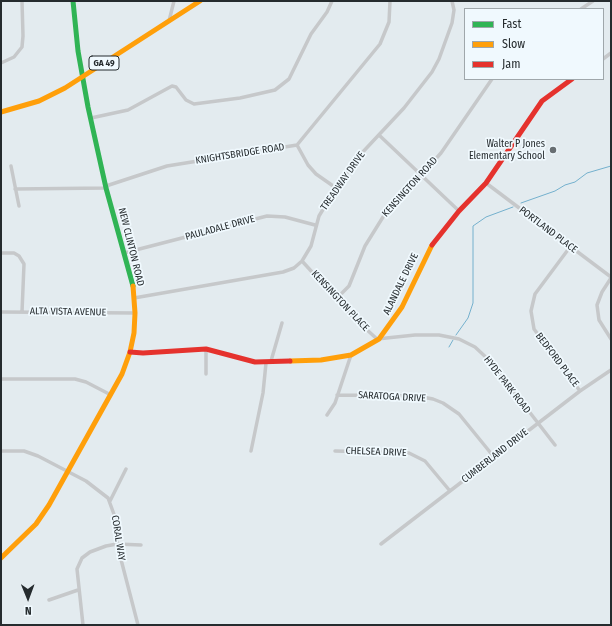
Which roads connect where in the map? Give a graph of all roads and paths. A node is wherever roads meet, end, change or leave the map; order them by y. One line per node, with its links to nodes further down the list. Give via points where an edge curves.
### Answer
1 (22, 1): 11 (street, via 22,47 14,57)
2 (73, 1): 12 (street, NEW CLINTON ROAD, via 78,51)
3 (174, 1): 10 (street)
4 (200, 1): 10 (street, GA 49)
5 (332, 1): 16 (street, via 311,34 289,79 275,90 194,104 172,86 128,110)
6 (390, 1): 18 (street, KNIGHTSBRIDGE ROAD, via 390,22 384,38)
7 (452, 1): 17 (street, TREADWAY DRIVE, via 452,23 434,68 423,86)
8 (594, 1): 9 (street)
9 (583, 8)
10 (169, 21): 12 (street, GA 49)
11 (1, 64)
12 (84, 76): 15 (street, GA 49, via 39,101); 16 (street, NEW CLINTON ROAD)
13 (491, 80): 20 (street, KENSINGTON ROAD, via 441,153)
14 (571, 80): 21 (street, ALANDALE DRIVE, via 538,105)
15 (1, 112)
16 (91, 118): 22 (street, NEW CLINTON ROAD)
17 (380, 135): 20 (street); 23 (street, TREADWAY DRIVE, via 360,155)
18 (298, 145): 22 (street, KNIGHTSBRIDGE ROAD, via 181,163); 23 (street, via 308,165)
19 (11, 166): 24 (street)
20 (421, 174): 26 (street); 34 (street, KENSINGTON ROAD, via 383,217 365,246 349,286)
21 (486, 183): 26 (street, ALANDALE DRIVE); 28 (street, PORTLAND PLACE)
22 (106, 187): 24 (street, KNIGHTSBRIDGE ROAD); 30 (street, NEW CLINTON ROAD)
23 (336, 188): 27 (street, TREADWAY DRIVE)
24 (16, 189): 25 (street)
25 (18, 206)
26 (459, 211): 39 (street, ALANDALE DRIVE, via 426,253 402,307)
27 (315, 225): 30 (street, PAULADALE DRIVE, via 285,217 267,216); 31 (street, TREADWAY DRIVE, via 311,246)
28 (570, 247): 32 (street, PORTLAND PLACE); 48 (street, BEDFORD PLACE, via 539,287 531,311 534,329)
29 (1, 253): 36 (street, via 19,256 24,264)
30 (124, 253): 33 (street, NEW CLINTON ROAD)
31 (302, 261): 33 (street, via 294,268 283,272); 34 (street, KENSINGTON PLACE)
32 (611, 278): 40 (street, via 597,305 599,320)
33 (134, 298): 37 (street, NEW CLINTON ROAD)
34 (336, 299): 39 (street, KENSINGTON PLACE, via 366,331)
35 (1, 312): 36 (street, ALTA VISTA AVENUE)
36 (22, 312): 37 (street, ALTA VISTA AVENUE)
37 (135, 313): 42 (street, NEW CLINTON ROAD)
38 (282, 324): 44 (street)
39 (379, 339): 43 (street, ALANDALE DRIVE); 52 (street, HYDE PARK ROAD, via 431,335 451,336 467,343 490,361)
40 (611, 339)
41 (206, 349): 42 (street, ALANDALE DRIVE); 44 (street, ALANDALE DRIVE, via 247,361); 46 (street)
42 (130, 352): 49 (street, NEW CLINTON ROAD)
43 (351, 354): 44 (street, ALANDALE DRIVE, via 321,360); 50 (street)
44 (269, 362): 55 (street)
45 (611, 370): 48 (street, CUMBERLAND DRIVE)
46 (206, 374)
47 (1, 380): 49 (street, via 75,379)
48 (580, 390): 52 (street, CUMBERLAND DRIVE)
49 (111, 395): 59 (street, NEW CLINTON ROAD)
50 (338, 395): 51 (street); 57 (street, SARATOGA DRIVE, via 417,396 433,399 459,414)
51 (327, 415)
52 (538, 424): 53 (street, HYDE PARK ROAD); 57 (street, CUMBERLAND DRIVE)
53 (555, 445)
54 (1, 451): 59 (street, CORAL WAY, via 33,454)
55 (251, 451)
56 (335, 451): 60 (street, CHELSEA DRIVE, via 408,453 425,461)
57 (494, 457): 60 (street, CUMBERLAND DRIVE)
58 (126, 469): 61 (street)
59 (68, 472): 61 (street, CORAL WAY, via 96,488); 65 (street, NEW CLINTON ROAD, via 36,524)
60 (450, 491): 63 (street, CUMBERLAND DRIVE)
61 (110, 501): 62 (street, CORAL WAY, via 115,518)
62 (117, 544): 64 (street); 66 (street, via 94,549 82,558 77,569); 69 (street, CORAL WAY)
63 (381, 544)
64 (141, 545)
65 (1, 558)
66 (78, 590): 67 (street); 68 (street)
67 (48, 600)
68 (83, 625)
69 (138, 625)

